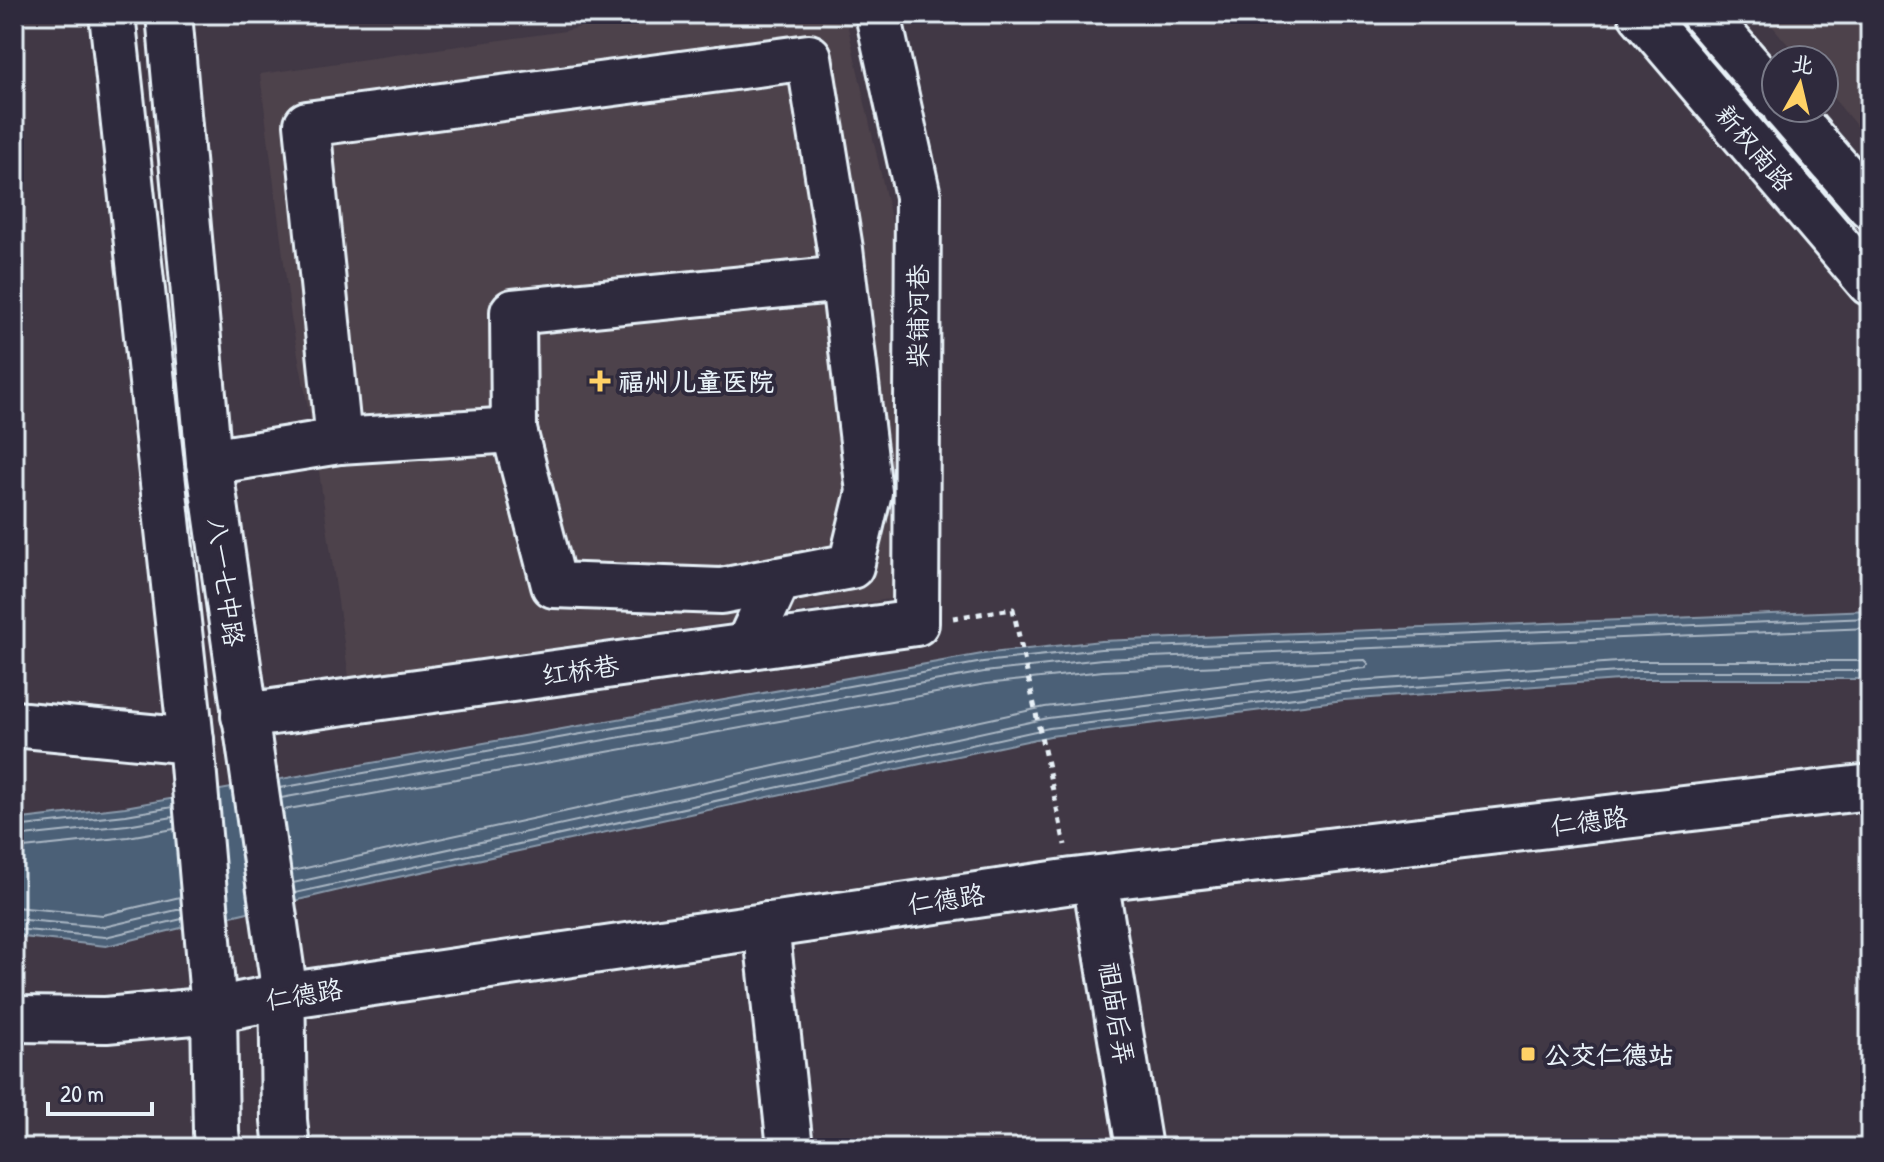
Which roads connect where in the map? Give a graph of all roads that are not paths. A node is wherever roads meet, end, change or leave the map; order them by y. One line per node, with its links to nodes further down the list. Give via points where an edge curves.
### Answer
1 (112, 14): 21 (street, 八一七中路)
2 (169, 14): 15 (street, 八一七中路)
3 (878, 14): 11 (street, 柴铺河巷, via 918,196)
4 (1641, 14): 10 (street, 新权南路)
5 (1704, 14): 6 (street, 新权南路)
6 (1760, 79)
7 (1799, 124): 8 (street, 新权南路)
8 (1870, 206)
9 (843, 279): 12 (street); 13 (street, via 513,312); 14 (street, via 809,57 307,124)
10 (1870, 283)
11 (917, 317): 12 (street); 17 (street, 柴铺河巷)
12 (848, 321): 16 (street, via 869,492 851,566)
13 (514, 430): 14 (street); 16 (street, via 554,585 721,591)
14 (339, 441): 15 (street)
15 (209, 462): 19 (street, 八一七中路)
16 (778, 580): 18 (street)
17 (916, 623): 18 (street, 红桥巷)
18 (747, 647): 19 (street, 红桥巷)
19 (245, 718): 26 (street, 八一七中路)
20 (14, 724): 21 (street)
21 (191, 741): 25 (street, 八一七中路)
22 (1870, 787): 23 (street, 仁德路)
23 (1084, 880): 24 (street, 仁德路); 31 (street, 祖庙后弄)
24 (766, 925): 26 (street, 仁德路); 30 (street)
25 (213, 994): 26 (street, 仁德路); 27 (street, 仁德路, via 106,1020); 28 (street, 八一七中路)
26 (283, 996): 29 (street, 八一七中路)
27 (19, 1019)
28 (218, 1148)
29 (287, 1148)
30 (790, 1148)
31 (1139, 1148)

